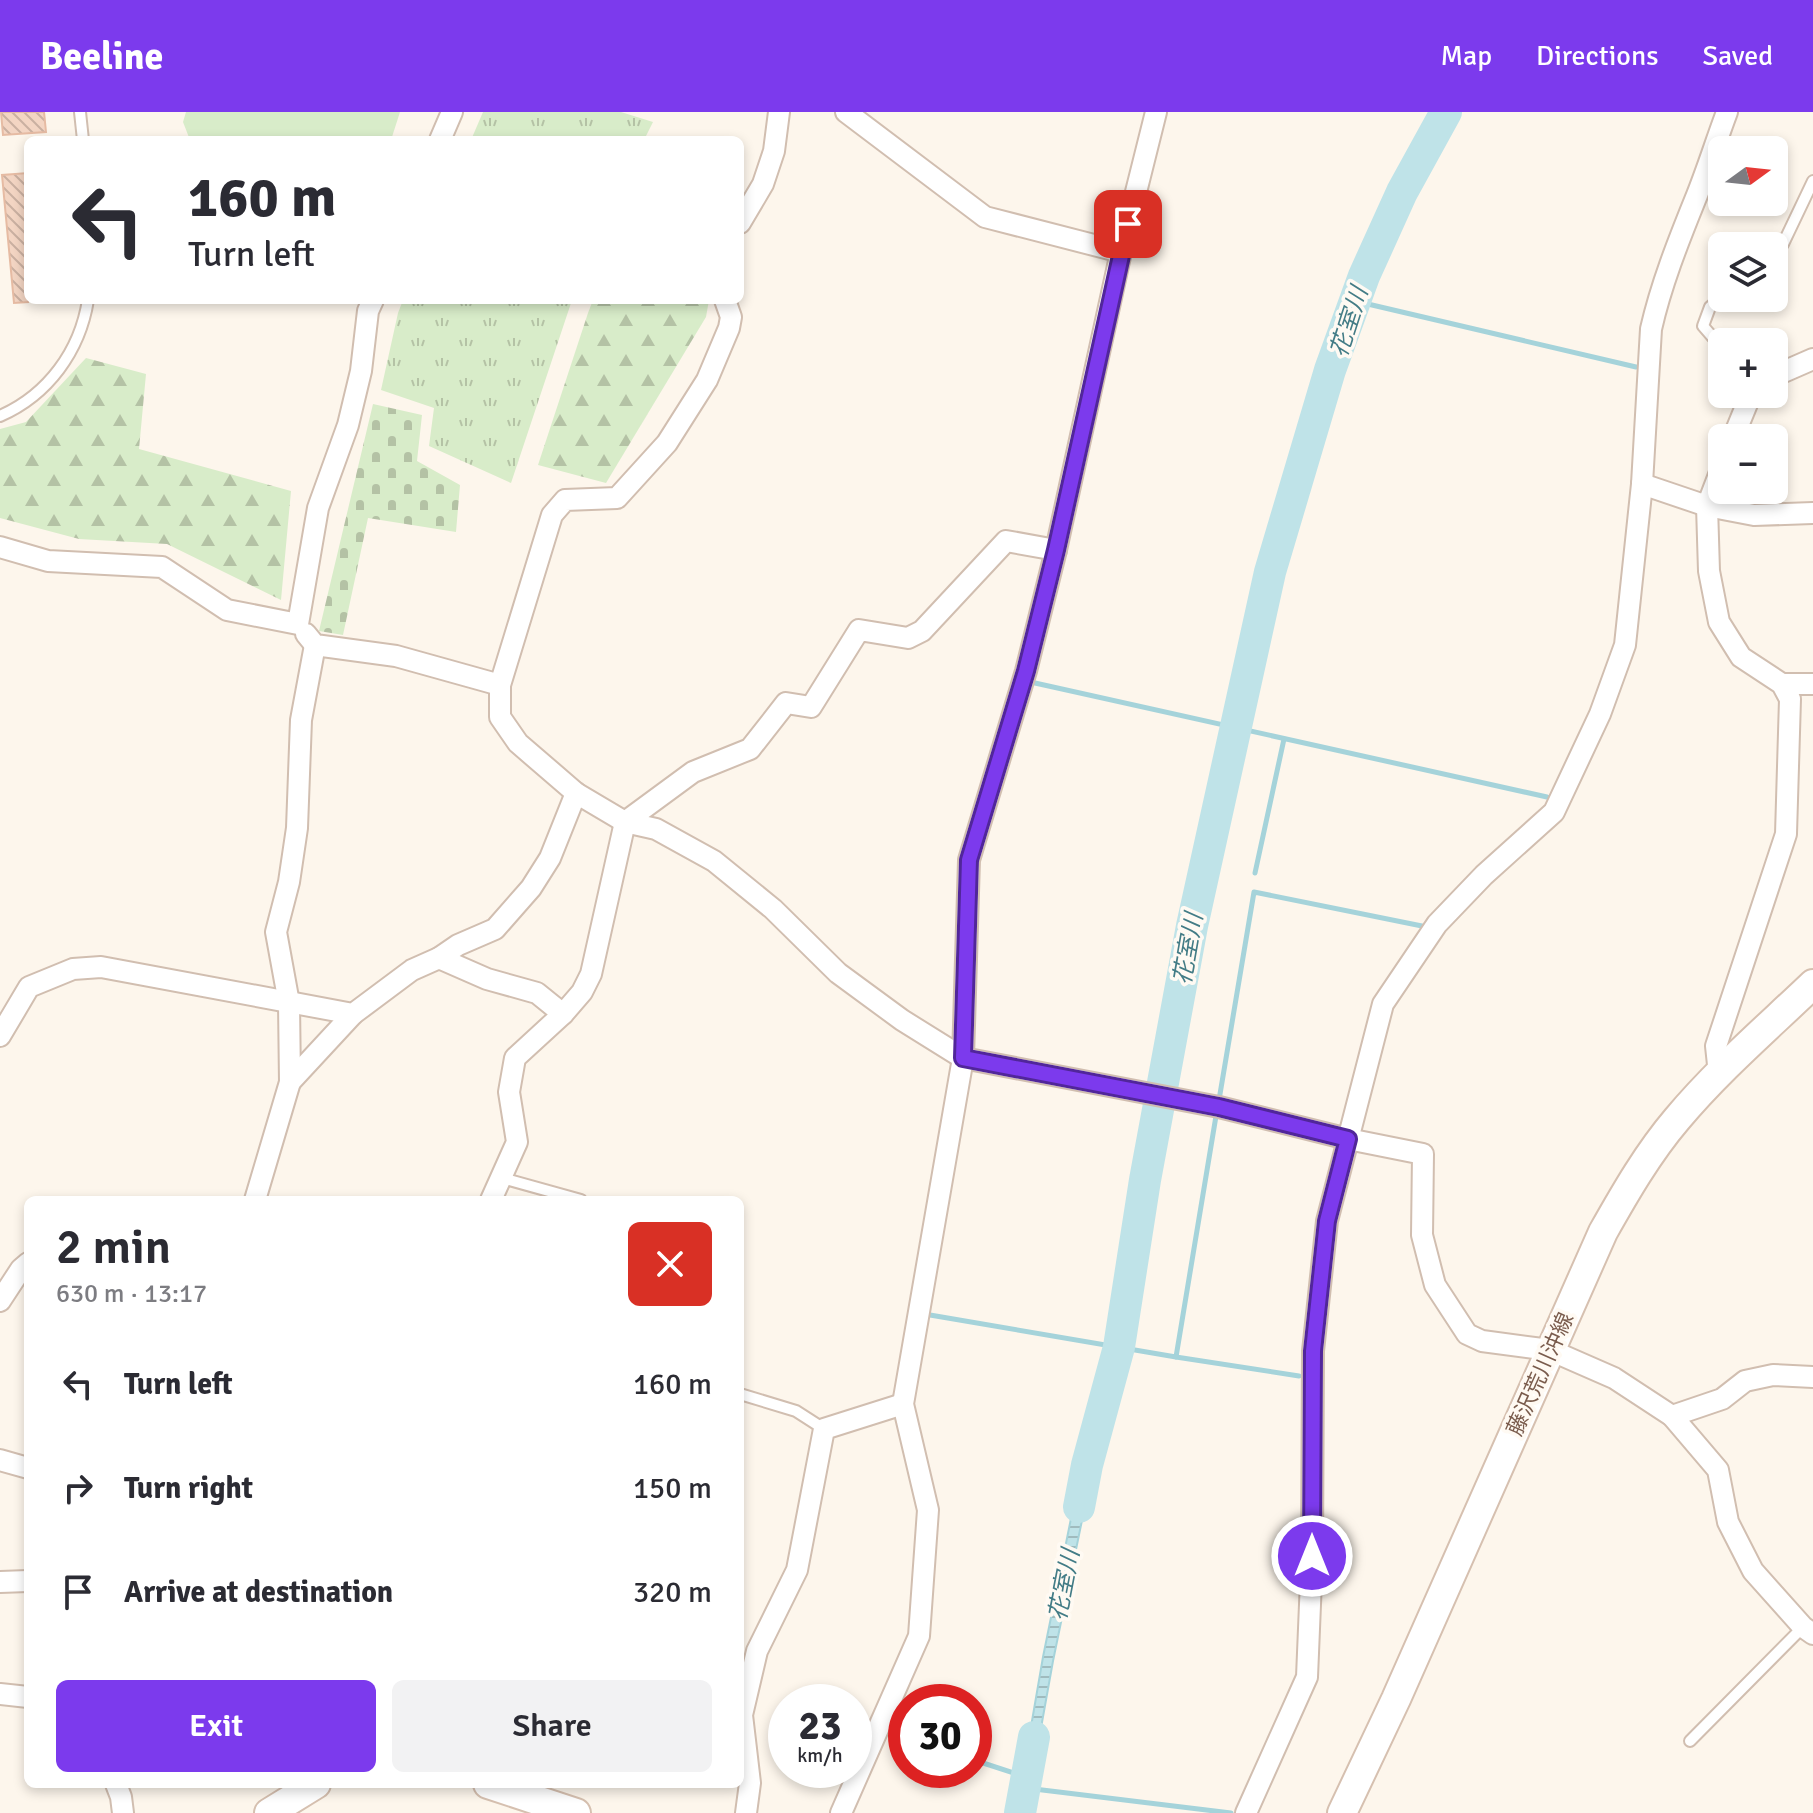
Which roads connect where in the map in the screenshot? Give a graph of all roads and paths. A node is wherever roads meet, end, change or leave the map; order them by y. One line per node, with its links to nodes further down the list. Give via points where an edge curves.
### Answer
1 (80, 112): 7 (lane)
2 (452, 112): 8 (street)
3 (779, 112): 10 (street, via 763,184)
4 (846, 112): 12 (street, via 985,217)
5 (1156, 112): 12 (street)
6 (1727, 112): 21 (street, via 1651,329)
7 (83, 136)
8 (442, 136)
9 (1813, 181): 11 (lane)
10 (744, 216)
11 (1788, 234)
12 (1121, 252): 25 (street)
13 (87, 304): 20 (lane, via 64,364 28,400)
14 (371, 304): 26 (street, via 348,425 318,508)
15 (726, 304): 30 (street, via 729,328 707,380 667,443 617,498 565,500 552,515)
16 (1708, 312): 17 (lane, via 1703,326)
17 (1708, 332)
18 (1813, 359): 19 (street)
19 (1788, 370)
20 (0, 416)
21 (1642, 484): 22 (street); 42 (street, via 1625,645 1600,714 1554,812 1437,924 1383,1004)
22 (1707, 506): 23 (street, via 1754,515); 28 (street, via 1709,571 1719,622 1741,657)
23 (1813, 513)
24 (0, 547): 26 (street, via 48,561 162,567 227,610)
25 (1056, 550): 32 (street, via 1006,541 922,631 908,638 859,630 811,707 786,703 750,749 693,772); 39 (street, via 969,860)
26 (298, 624): 27 (street)
27 (315, 645): 30 (street, via 396,656); 35 (street, via 301,720 297,828 276,932)
28 (1782, 684): 29 (street); 40 (street, via 1790,699 1786,834 1716,1046)
29 (1813, 684)
30 (500, 685): 31 (street, via 500,717 518,743)
31 (576, 793): 32 (street); 33 (street, via 550,858 531,888 495,929)
32 (625, 822): 37 (street, via 591,974); 39 (street, via 656,829 714,861 838,973)
33 (439, 958): 36 (street, via 412,970); 37 (street, via 537,993)
34 (1813, 984): 40 (main road, 藤沢荒川沖線)
35 (289, 1003): 36 (street); 38 (street, via 101,967 73,969 29,987); 41 (street)
36 (353, 1014): 41 (street)
37 (563, 1014): 43 (street, via 515,1058 509,1092 517,1142)
38 (0, 1036)
39 (963, 1058): 42 (street, via 1219,1107); 52 (street)
40 (1719, 1074): 49 (main road, 藤沢荒川沖線, via 1676,1120 1624,1195)
41 (290, 1082): 44 (street)
42 (1348, 1139): 49 (street, via 1423,1154 1422,1235 1435,1285 1467,1334 1482,1341); 74 (street, via 1327,1221 1313,1351 1307,1677)
43 (502, 1178): 45 (street); 46 (lane)
44 (256, 1196)
45 (493, 1196)
46 (567, 1196)
47 (24, 1266): 48 (street)
48 (0, 1301)
49 (1550, 1350): 53 (street, via 1614,1378); 75 (main road, 藤沢荒川沖線)
50 (1813, 1377): 53 (street, via 1773,1375 1745,1381 1722,1399)
51 (744, 1395): 54 (lane, via 796,1411)
52 (903, 1404): 54 (street); 73 (street, via 928,1510 919,1636)
53 (1672, 1416): 59 (street, via 1718,1470 1728,1522 1753,1571)
54 (824, 1429): 62 (street, via 797,1570 757,1651)
55 (0, 1460): 56 (street)
56 (24, 1467)
57 (24, 1581): 58 (street)
58 (0, 1582)
59 (1808, 1631): 64 (lane)
60 (0, 1694): 61 (street)
61 (24, 1697)
62 (744, 1703)
63 (744, 1738): 72 (street, via 750,1783)
64 (1690, 1741)
65 (118, 1788): 70 (street)
66 (306, 1788): 69 (main road)
67 (508, 1788): 68 (main road)
68 (529, 1792): 71 (main road)
69 (277, 1799)
70 (123, 1813)
71 (576, 1813)
72 (746, 1813)
73 (841, 1813)
74 (1246, 1813)
75 (1342, 1813)

